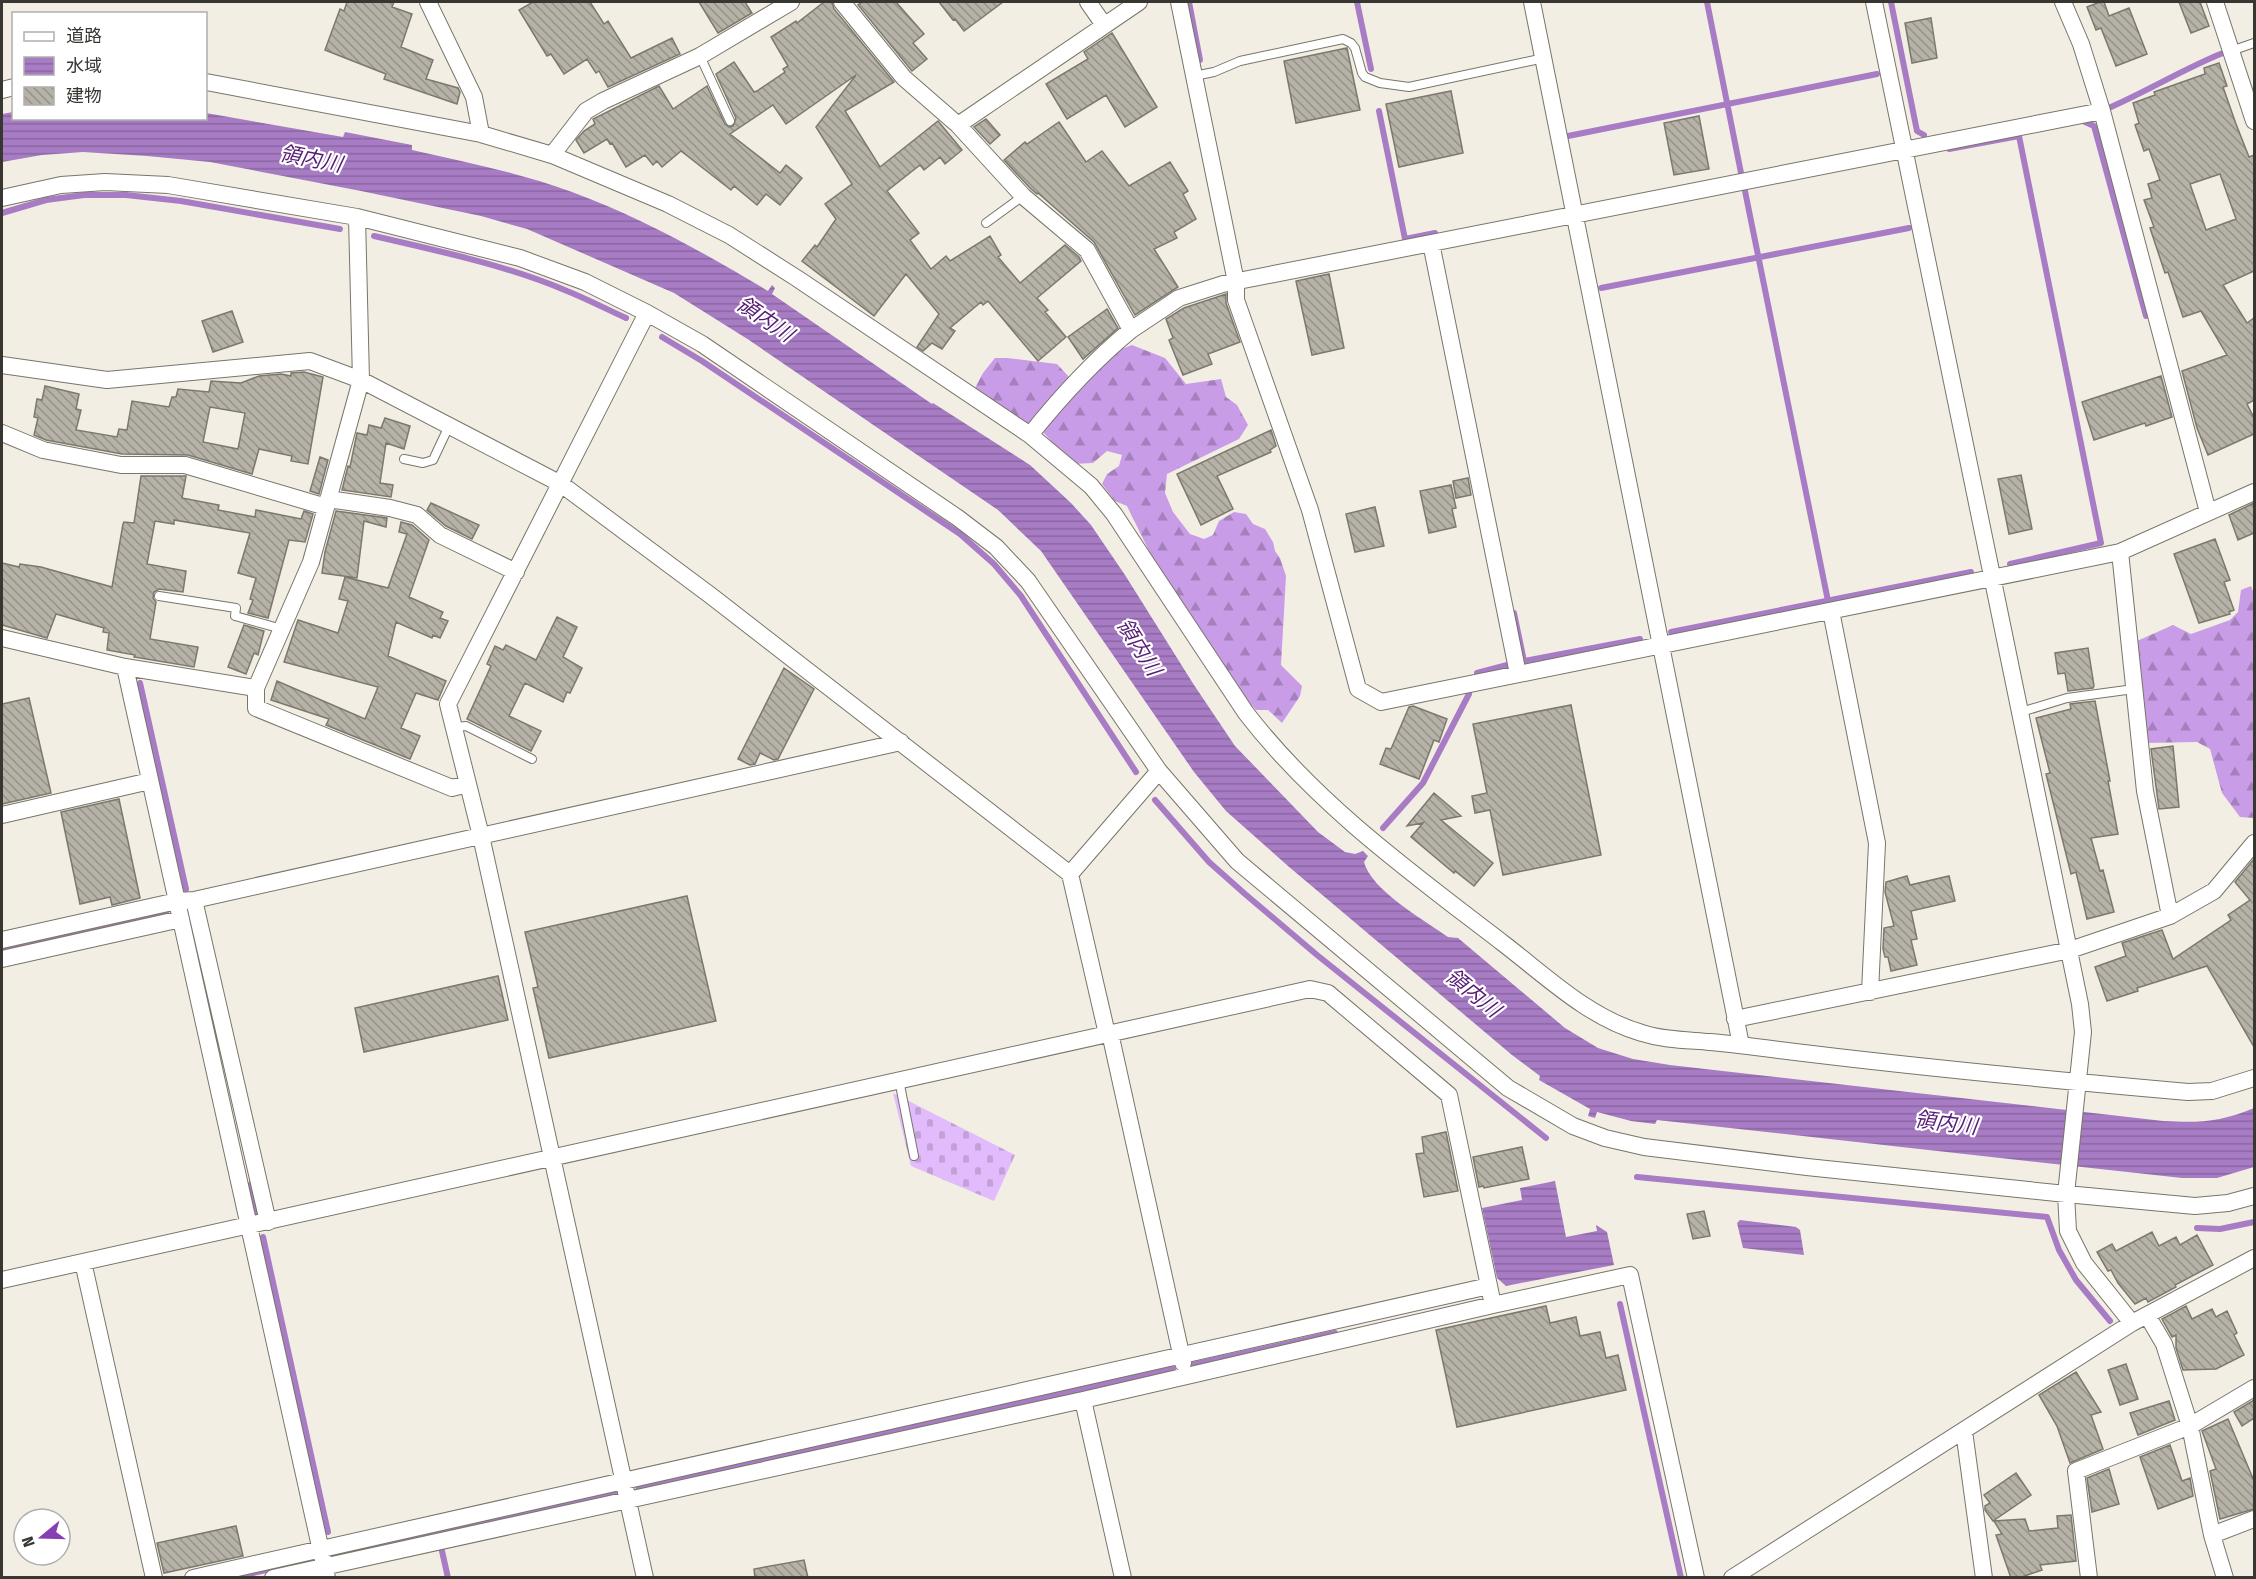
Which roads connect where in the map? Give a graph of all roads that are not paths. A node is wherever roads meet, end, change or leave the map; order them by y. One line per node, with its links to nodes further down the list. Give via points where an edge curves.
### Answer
1 (428, 2): 22 (street, via 474,97)
2 (791, 2): 14 (street)
3 (842, 2): 21 (street, via 904,78)
4 (1088, 2): 11 (street)
5 (1139, 2): 11 (street)
6 (1179, 2): 16 (street)
7 (1532, 2): 15 (street)
8 (1874, 2): 23 (street)
9 (2062, 2): 18 (street, via 2081,44)
10 (2215, 2): 13 (street)
11 (1104, 25): 21 (street)
12 (2254, 43): 13 (lane)
13 (2231, 51): 20 (street)
14 (700, 56): 19 (lane); 24 (street, via 586,111)
15 (1544, 58): 16 (lane, via 1409,87 1365,77 1355,48 1343,39 1240,61); 27 (street)
16 (1194, 76): 31 (street)
17 (207, 82): 22 (street)
18 (2102, 111): 23 (street); 43 (street)
19 (730, 121)
20 (2254, 121)
21 (958, 125): 25 (street)
22 (481, 134): 24 (street)
23 (1905, 149): 27 (street); 46 (street)
24 (552, 155): 38 (street, via 668,204 729,235)
25 (1023, 196): 29 (lane); 33 (street, via 1087,250)
26 (2, 198): 28 (street, via 72,184 168,185)
27 (1576, 214): 30 (street); 51 (street)
28 (357, 216): 32 (street, via 520,258 585,282); 35 (street)
29 (986, 223)
30 (1431, 243): 31 (street); 53 (street)
31 (1236, 282): 33 (street, via 1179,298); 53 (street, via 1236,300 1310,510 1358,689 1381,702)
32 (647, 313): 40 (street); 60 (street, via 702,344 996,547 1028,581)
33 (1131, 330): 38 (street, via 1064,392)
34 (2, 365): 35 (street, via 107,380 310,361)
35 (361, 380): 36 (street); 42 (street)
36 (449, 426): 39 (lane, via 434,460 423,463); 40 (street)
37 (2, 433): 42 (street, via 42,450 121,465 185,465)
38 (1030, 435): 77 (street, via 1091,486 1114,514 1246,713 1298,774 1343,816 1470,918 1607,1020 1642,1034)
39 (404, 459)
40 (561, 484): 45 (street); 58 (street)
41 (2254, 492): 43 (street)
42 (327, 503): 45 (street, via 390,508 417,515 440,535); 49 (street, via 311,562)
43 (2208, 512): 44 (street)
44 (2120, 552): 46 (street); 55 (street)
45 (516, 572): 57 (street, via 448,704)
46 (1994, 577): 48 (street); 56 (street)
47 (159, 596): 49 (lane, via 236,608 235,616)
48 (1831, 611): 51 (street); 74 (street, via 1877,843)
49 (282, 629): 54 (street)
50 (3, 643): 52 (street)
51 (1660, 645): 53 (street); 75 (street)
52 (125, 667): 54 (street); 61 (street)
53 (1518, 674)
54 (256, 688): 62 (street, via 256,708 452,788)
55 (2134, 689): 56 (lane, via 2067,698); 69 (street, via 2145,791)
56 (2021, 712): 72 (street)
57 (454, 727): 59 (lane, via 466,726); 62 (street)
58 (901, 742): 64 (street); 66 (street)
59 (532, 759)
60 (1159, 771): 66 (street); 83 (street, via 1238,861 1275,894 1508,1088 1573,1126 1644,1147 1808,1167)
61 (150, 781): 63 (street); 68 (street)
62 (468, 784): 64 (street)
63 (2, 815)
64 (481, 836): 67 (street); 82 (street)
65 (2254, 843): 69 (street, via 2214,891)
66 (1070, 874): 76 (street)
67 (194, 900): 68 (street); 85 (street)
68 (177, 901): 70 (street); 71 (street)
69 (2170, 916): 72 (street)
70 (181, 919): 73 (street); 86 (street)
71 (2, 940)
72 (2070, 950): 74 (street); 80 (street, via 2083,1032)
73 (2, 959)
74 (1870, 992): 75 (street)
75 (1735, 1019): 77 (street)
76 (1108, 1033): 79 (street); 90 (street, via 1310,988 1328,993 1449,1095); 94 (street)
77 (1741, 1045): 80 (street)
78 (2254, 1078): 80 (street, via 2221,1089 2188,1092)
79 (899, 1080): 81 (lane); 82 (street)
80 (2079, 1085): 83 (street)
81 (914, 1156)
82 (551, 1157): 85 (street); 100 (street)
83 (2067, 1190): 84 (street, via 2195,1206); 93 (street, via 2067,1231 2084,1263)
84 (2254, 1196)
85 (268, 1222): 86 (street)
86 (249, 1226): 88 (street); 104 (street)
87 (2254, 1258): 92 (street)
88 (83, 1262): 89 (street); 106 (street)
89 (2, 1280)
90 (1489, 1286): 91 (street); 94 (street)
91 (1493, 1305): 95 (street); 111 (street, via 1630,1275)
92 (2147, 1315): 93 (street); 98 (street, via 2164,1344)
93 (2132, 1323): 99 (street)
94 (1181, 1355): 95 (street); 100 (street)
95 (1186, 1376): 97 (street)
96 (2254, 1388): 98 (street)
97 (1083, 1400): 101 (street); 110 (street)
98 (2190, 1426): 103 (street); 114 (street, via 2076,1471)
99 (1964, 1431): 112 (street); 113 (street)
100 (624, 1480): 101 (street); 104 (street)
101 (628, 1498): 105 (street); 109 (street)
102 (2254, 1519): 103 (street)
103 (2212, 1534): 115 (street)
104 (320, 1549): 105 (street); 107 (street)
105 (326, 1572): 108 (street)
106 (154, 1578)
107 (193, 1578)
108 (273, 1578)
109 (645, 1578)
110 (1123, 1578)
111 (1696, 1578)
112 (1732, 1578)
113 (1984, 1578)
114 (2089, 1578)
115 (2225, 1578)

